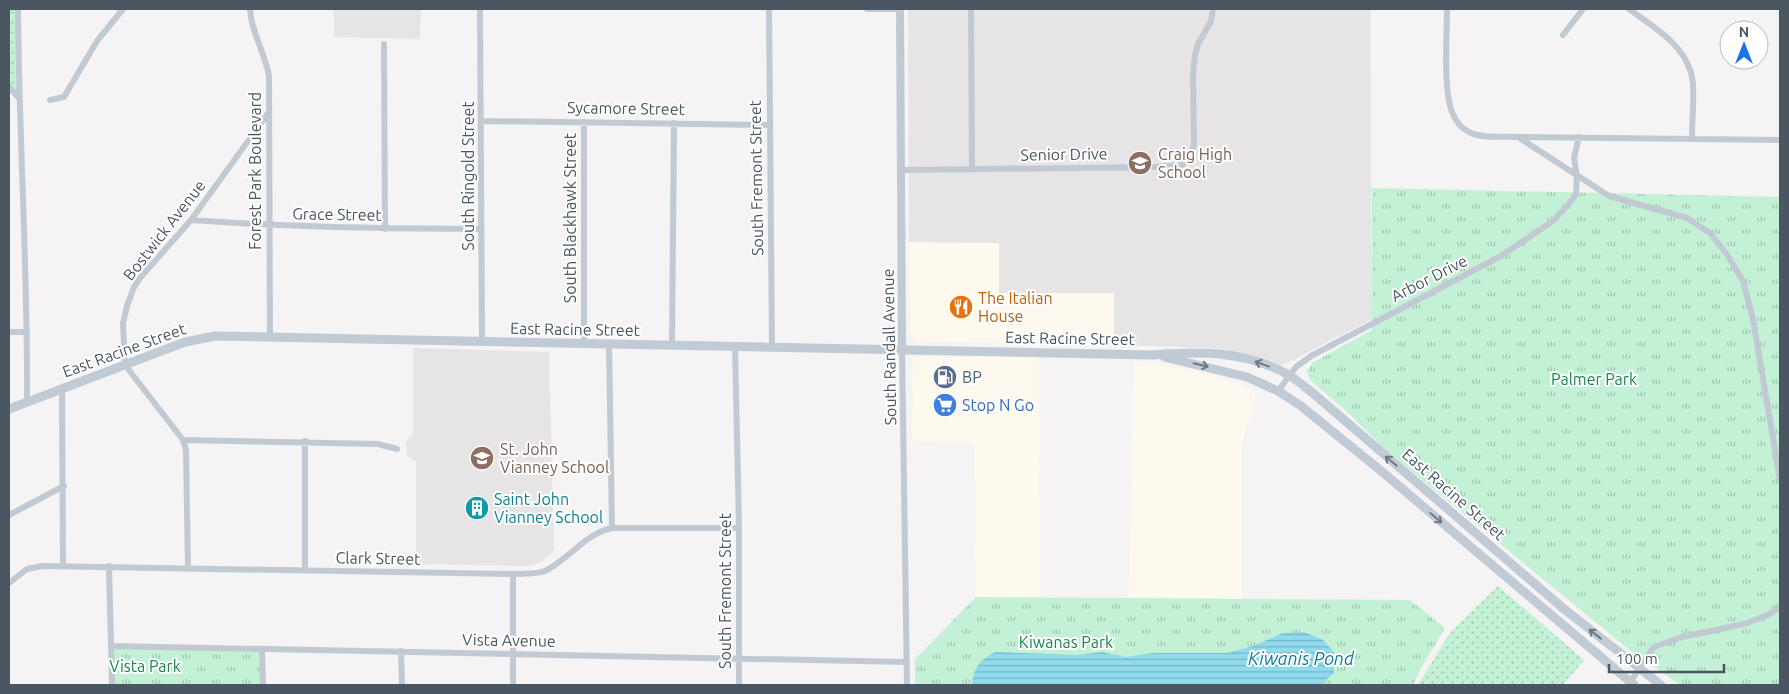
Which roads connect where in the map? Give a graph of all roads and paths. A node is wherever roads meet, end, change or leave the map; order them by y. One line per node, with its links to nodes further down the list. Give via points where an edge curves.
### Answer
1 (18, 9): 16 (street)
2 (124, 9): 17 (street, via 97,41 64,97)
3 (250, 9): 18 (street, Forest Park Boulevard, via 251,22 267,64)
4 (480, 9): 19 (street, South Ringold Street)
5 (769, 9): 22 (street, South Fremont Street)
6 (867, 9): 7 (street)
7 (900, 9): 28 (street, South Randall Avenue)
8 (971, 9): 27 (street)
9 (1213, 9): 27 (street, Senior Drive, via 1195,56 1194,144 1191,156 1182,165)
10 (1447, 9): 23 (street, via 1448,95 1458,124 1481,135)
11 (1583, 9): 13 (street)
12 (1629, 9): 25 (street, via 1668,38 1690,67 1693,84)
13 (1563, 35)
14 (384, 44): 32 (street)
15 (9, 87): 16 (street)
16 (19, 98): 35 (street)
17 (50, 100)
18 (269, 112): 30 (street, Bostwick Avenue); 31 (street, Forest Park Boulevard)
19 (482, 121): 20 (street, Sycamore Street); 33 (street, South Ringold Street)
20 (584, 122): 21 (street, Sycamore Street); 38 (street, South Blackhawk Street)
21 (674, 123): 22 (street, Sycamore Street); 40 (street)
22 (769, 125): 42 (street, South Fremont Street)
23 (1518, 137): 24 (street); 29 (street)
24 (1579, 137): 25 (street); 29 (street, Arbor Drive, via 1574,158)
25 (1692, 139): 26 (street)
26 (1780, 140)
27 (972, 169): 28 (street, Senior Drive)
28 (901, 170): 43 (street, South Randall Avenue)
29 (1577, 176): 46 (street, Arbor Drive, via 1576,194 1568,205 1553,221 1524,242 1311,356); 54 (street, via 1609,196 1687,218 1710,233 1726,252 1743,281 1753,319)
30 (191, 220): 31 (street, Grace Street); 45 (street, Bostwick Avenue, via 134,287 123,323)
31 (270, 226): 32 (street, Grace Street); 36 (street, Forest Park Boulevard)
32 (384, 229): 33 (street, Grace Street)
33 (481, 229): 37 (street, South Ringold Street)
34 (9, 332): 35 (street)
35 (27, 332): 49 (street)
36 (270, 336): 37 (main road, East Racine Street); 45 (main road, East Racine Street, via 202,338)
37 (482, 342): 38 (main road, East Racine Street)
38 (584, 344): 39 (main road, East Racine Street)
39 (609, 344): 40 (main road, East Racine Street); 57 (street)
40 (672, 345): 41 (main road, East Racine Street)
41 (735, 347): 42 (main road, East Racine Street); 58 (street, South Fremont Street)
42 (772, 348): 43 (main road, East Racine Street)
43 (902, 349): 44 (main road, East Racine Street); 71 (street, South Randall Avenue)
44 (1154, 355): 46 (main road, East Racine Street, one-way to 44, via 1241,357 1200,352); 48 (main road, East Racine Street, one-way to 48, via 1239,375)
45 (125, 365): 47 (main road, East Racine Street); 51 (street)
46 (1289, 375): 48 (street, Arbor Drive); 72 (main road, East Racine Street, one-way to 46, via 1564,609)
47 (62, 389): 49 (main road, East Racine Street); 55 (street)
48 (1278, 391): 73 (main road, East Racine Street, one-way to 73, via 1319,419)
49 (27, 402): 50 (main road, East Racine Street)
50 (9, 409)
51 (183, 440): 52 (street); 61 (street)
52 (305, 442): 53 (street, via 378,444); 62 (street)
53 (397, 449)
54 (1780, 480)
55 (64, 486): 56 (street); 59 (street)
56 (9, 515)
57 (612, 528): 58 (street, Clark Street); 63 (street, Clark Street, via 588,537 546,571)
58 (739, 528): 70 (street, South Fremont Street)
59 (64, 566): 60 (street, Clark Street); 64 (street, Clark Street, via 28,569)
60 (110, 566): 61 (street, Clark Street); 66 (street)
61 (188, 569): 62 (street, Clark Street)
62 (305, 571): 63 (street, Clark Street)
63 (513, 574): 69 (street)
64 (9, 583)
65 (1780, 607): 72 (street, via 1744,624 1665,642 1654,647)
66 (111, 646): 67 (street, Vista Avenue); 74 (street)
67 (262, 649): 68 (street, Vista Avenue); 75 (street)
68 (402, 651): 69 (street, Vista Avenue); 76 (street)
69 (513, 654): 70 (street, Vista Avenue); 77 (street)
70 (739, 658): 71 (street, Vista Avenue); 78 (street, South Fremont Street)
71 (907, 662): 79 (street, South Randall Avenue)
72 (1639, 668): 73 (street); 80 (main road, East Racine Street)
73 (1632, 684)
74 (112, 685)
75 (263, 685)
76 (402, 685)
77 (513, 685)
78 (739, 685)
79 (907, 685)
80 (1661, 685)

